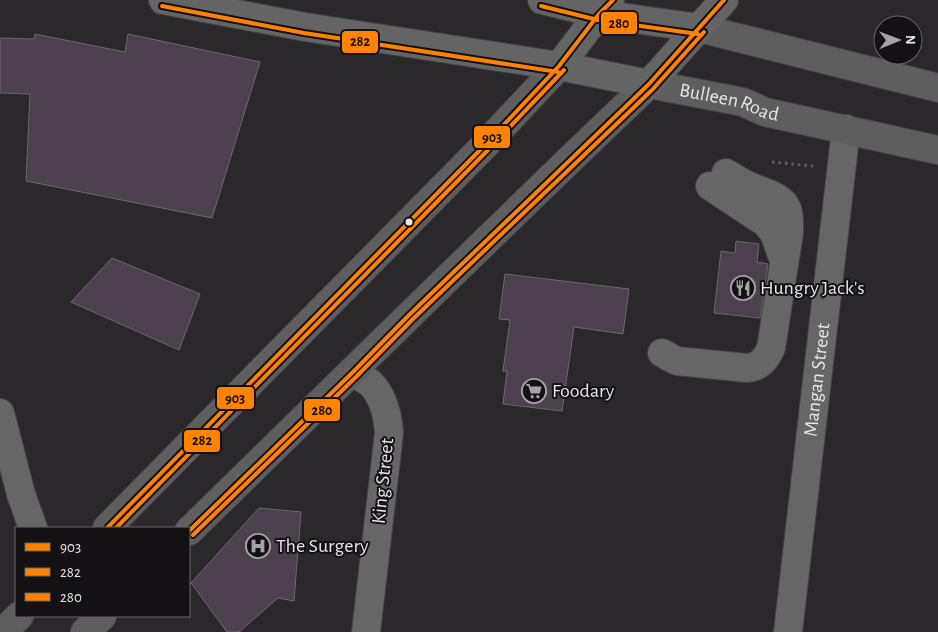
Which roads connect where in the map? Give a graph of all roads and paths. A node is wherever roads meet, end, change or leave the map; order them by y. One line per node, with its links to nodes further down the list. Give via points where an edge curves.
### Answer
1 (163, 0): 6 (highway, Bulleen Road, via 305,27)
2 (542, 0): 4 (highway)
3 (724, 0): 5 (highway)
4 (606, 7): 5 (highway); 6 (highway)
5 (699, 28): 7 (highway); 8 (main road)
6 (559, 66): 7 (highway, Bulleen Road); 18 (main road)
7 (649, 84): 9 (main road, Bulleen Road, via 743,102 765,112); 15 (main road)
8 (938, 88)
9 (846, 129): 10 (main road, Bulleen Road); 12 (street, Mangan Street)
10 (938, 150)
11 (764, 161): 12 (path)
12 (841, 169): 25 (street, Mangan Street)
13 (718, 180): 14 (street, via 747,185 772,195 787,209 789,233 771,348 754,368 677,361)
14 (662, 353)
15 (353, 372): 19 (main road); 24 (street, King Street, via 370,384 382,403 390,434)
16 (0, 413): 17 (street)
17 (33, 527)
18 (108, 527)
19 (190, 530)
20 (18, 617): 22 (main road)
21 (101, 617): 23 (main road)
22 (3, 632)
23 (85, 632)
24 (366, 632)
25 (788, 632)

